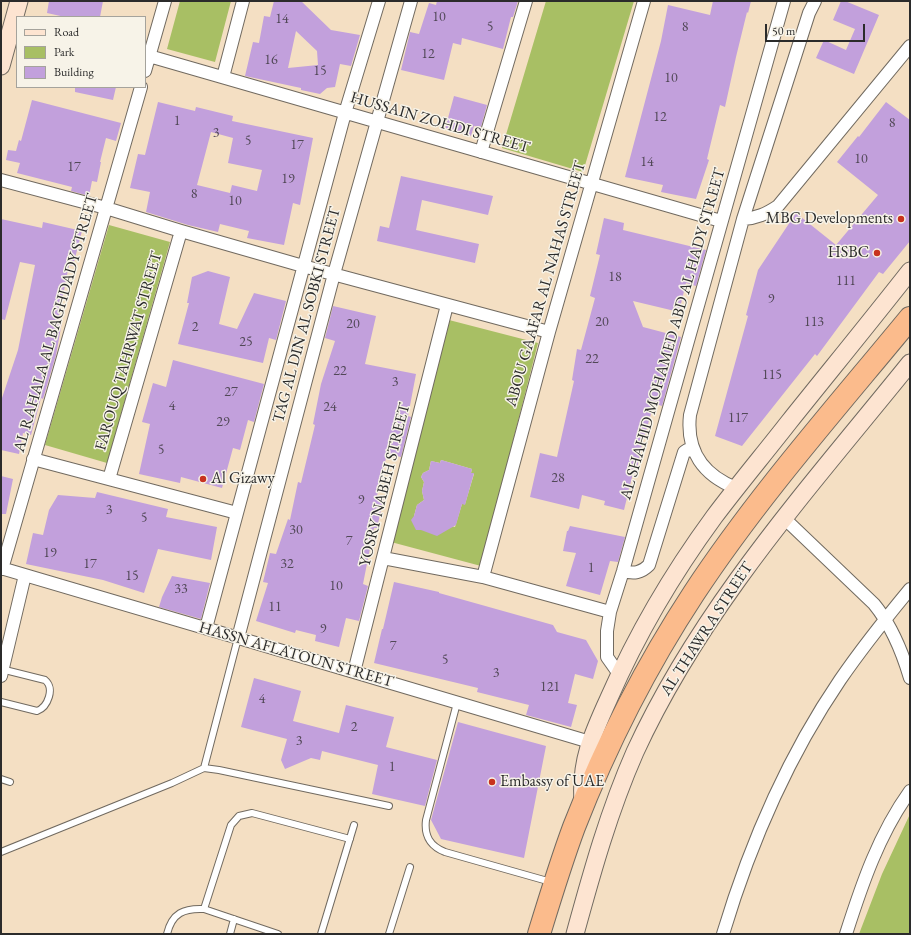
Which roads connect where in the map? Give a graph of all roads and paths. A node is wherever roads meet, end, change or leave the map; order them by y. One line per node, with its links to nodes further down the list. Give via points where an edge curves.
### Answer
1 (19, 1): 12 (street)
2 (165, 1): 11 (street)
3 (243, 1): 14 (street)
4 (379, 1): 16 (street, TAG AL DIN AL SOBKI STREET)
5 (410, 1): 17 (street, TAG AL DIN AL SOBKI STREET)
6 (526, 1): 18 (street)
7 (644, 1): 20 (street, ABOU GAAFAR AL NAHAS STREET)
8 (784, 1): 23 (street, AL SHAHID MOHAMED ABD AL HADY STREET)
9 (815, 1): 22 (street)
10 (910, 46): 22 (street, via 778,206 756,218)
11 (149, 56): 13 (street); 14 (street, HUSSAIN ZOHDI STREET)
12 (1, 66)
13 (146, 68)
14 (223, 78): 16 (street, HUSSAIN ZOHDI STREET)
15 (141, 88): 21 (street, AL RAHALA AL BAGHDADY STREET)
16 (345, 113): 17 (street, HUSSAIN ZOHDI STREET); 25 (street, TAG AL DIN AL SOBKI STREET)
17 (376, 122): 18 (street, HUSSAIN ZOHDI STREET); 27 (street, TAG AL DIN AL SOBKI STREET)
18 (481, 152): 20 (street, HUSSAIN ZOHDI STREET)
19 (1, 180): 21 (street)
20 (591, 183): 23 (street, HUSSAIN ZOHDI STREET); 30 (street, ABOU GAAFAR AL NAHAS STREET)
21 (106, 208): 24 (street); 33 (street, AL RAHALA AL BAGHDADY STREET)
22 (743, 219): 32 (street, via 690,415 690,434)
23 (722, 221): 40 (street, AL SHAHID MOHAMED ABD AL HADY STREET)
24 (181, 231): 25 (street); 34 (street, FAROUQ TAHRWAT STREET)
25 (303, 266): 27 (street); 36 (street, TAG AL DIN AL SOBKI STREET)
26 (910, 271): 35 (street, AL THAWRA STREET)
27 (334, 274): 28 (street); 47 (street, TAG AL DIN AL SOBKI STREET)
28 (447, 306): 30 (street); 38 (street, YOSRY NABEH STREET)
29 (910, 318): 59 (highway, AL THAWRA STREET, via 762,498 701,582 662,644 634,696 607,749)
30 (549, 332): 42 (street, ABOU GAAFAR AL NAHAS STREET)
31 (910, 363): 37 (street, AL THAWRA STREET)
32 (694, 451): 35 (street, via 711,474); 40 (street, via 684,452 649,565 638,573)
33 (33, 459): 34 (street); 39 (street, AL RAHALA AL BAGHDADY STREET)
34 (109, 479): 36 (street)
35 (736, 488): 50 (street, AL THAWRA STREET, via 676,573)
36 (237, 513): 46 (street, TAG AL DIN AL SOBKI STREET)
37 (784, 518): 45 (street, via 874,604); 74 (street, AL THAWRA STREET, via 717,607 650,721 614,804 595,859)
38 (383, 558): 42 (street); 49 (street, YOSRY NABEH STREET)
39 (2, 568): 41 (street, HASSN AFLATOUN STREET)
40 (623, 571): 44 (street, AL SHAHID MOHAMED ABD AL HADY STREET)
41 (25, 575): 46 (street, HASSN AFLATOUN STREET); 48 (street)
42 (483, 577): 44 (street)
43 (910, 589): 45 (street)
44 (610, 612): 50 (street, AL SHAHID MOHAMED ABD AL HADY STREET, via 607,657)
45 (885, 618): 51 (street, via 899,646); 75 (street, via 839,681 788,768 747,862)
46 (206, 628): 47 (street, HASSN AFLATOUN STREET)
47 (238, 638): 49 (street, HASSN AFLATOUN STREET); 55 (lane)
48 (2, 672): 52 (lane, via 44,680 50,688 46,704 37,711)
49 (354, 672): 53 (street, HASSN AFLATOUN STREET)
50 (619, 674): 54 (street, AL THAWRA STREET)
51 (910, 678)
52 (1, 702)
53 (457, 703): 54 (street, HASSN AFLATOUN STREET); 65 (lane, via 426,820 427,837 431,844 445,852)
54 (590, 742): 59 (street, AL THAWRA STREET, via 583,773)
55 (204, 768): 60 (lane); 63 (lane, via 172,784)
56 (1, 779): 57 (lane)
57 (10, 782)
58 (910, 791): 76 (street, via 884,834)
59 (584, 804): 65 (highway, AL THAWRA STREET)
60 (389, 806)
61 (354, 825): 62 (lane)
62 (350, 839): 66 (lane, via 252,813 239,816 231,825); 71 (lane)
63 (1, 852)
64 (410, 866): 72 (lane)
65 (554, 883): 73 (highway, AL THAWRA STREET)
66 (204, 909): 67 (lane); 68 (lane, via 185,911 176,916 169,924)
67 (234, 919): 69 (lane); 70 (lane)
68 (167, 934)
69 (230, 934)
70 (278, 934)
71 (321, 934)
72 (389, 934)
73 (539, 934)
74 (575, 934)
75 (723, 934)
76 (846, 934)

